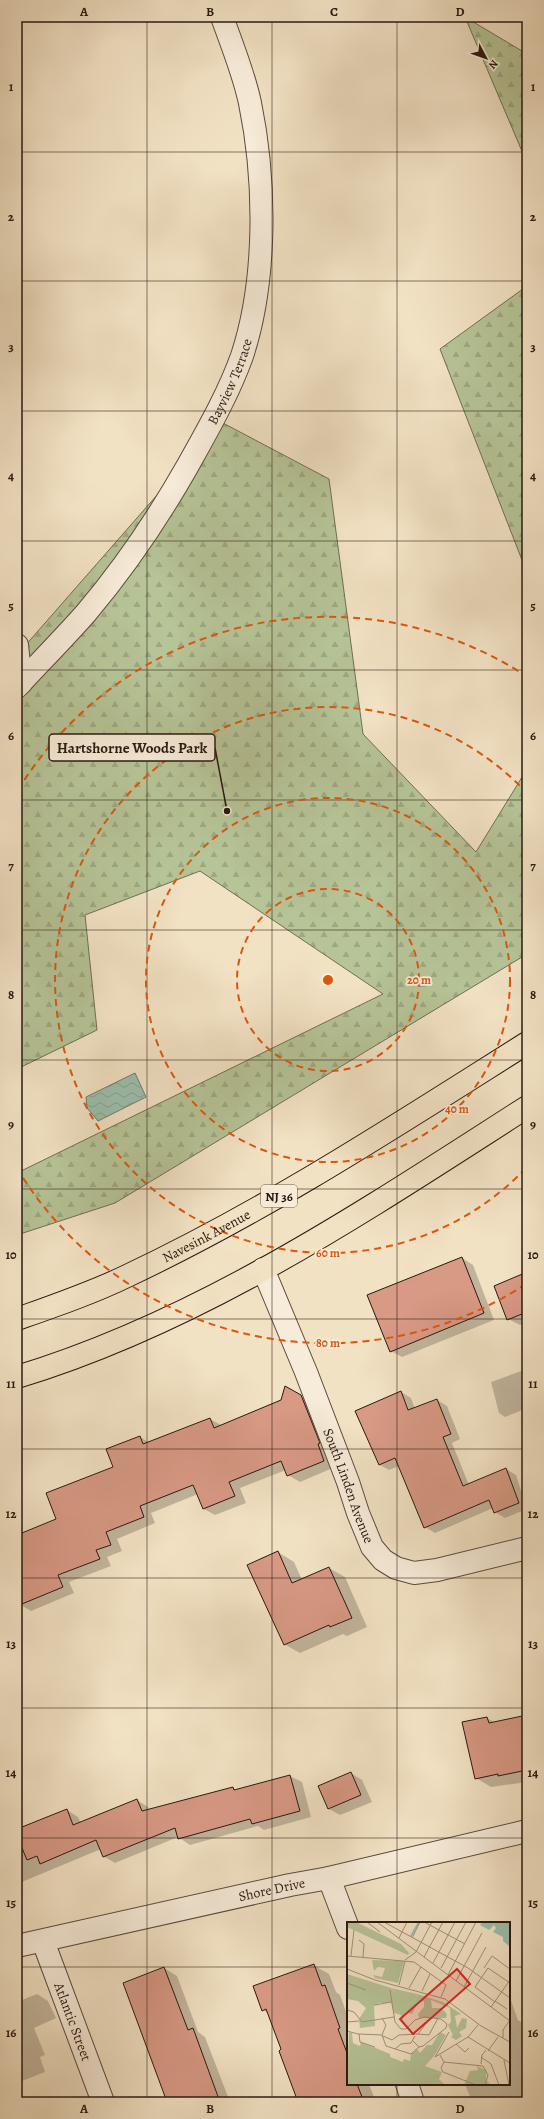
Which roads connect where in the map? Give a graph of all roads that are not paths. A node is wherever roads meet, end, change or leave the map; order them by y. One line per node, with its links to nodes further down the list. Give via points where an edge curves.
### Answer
1 (222, 17): 3 (street, Bayview Terrace, via 250,101 260,176 260,265 256,301 242,355 214,419 170,497 135,549 87,612)
2 (17, 645): 3 (street)
3 (19, 685)
4 (527, 1043): 7 (highway, Navesink Avenue / NJ 36, via 228,1226 126,1277)
5 (527, 1107): 6 (highway, via 388,1196)
6 (263, 1269): 8 (highway, via 143,1330); 9 (street, South Linden Avenue, via 306,1372 358,1513 372,1546 383,1560 396,1568 414,1573 437,1570)
7 (17, 1319)
8 (17, 1377)
9 (527, 1548)
10 (527, 1831): 11 (street, Shore Drive)
11 (329, 1878): 12 (street); 13 (street, Shore Drive)
12 (347, 1925)
13 (42, 1941): 14 (street, Shore Drive); 16 (street, Atlantic Street)
14 (17, 1946)
15 (407, 2085): 17 (street)
16 (103, 2102)
17 (413, 2102)

